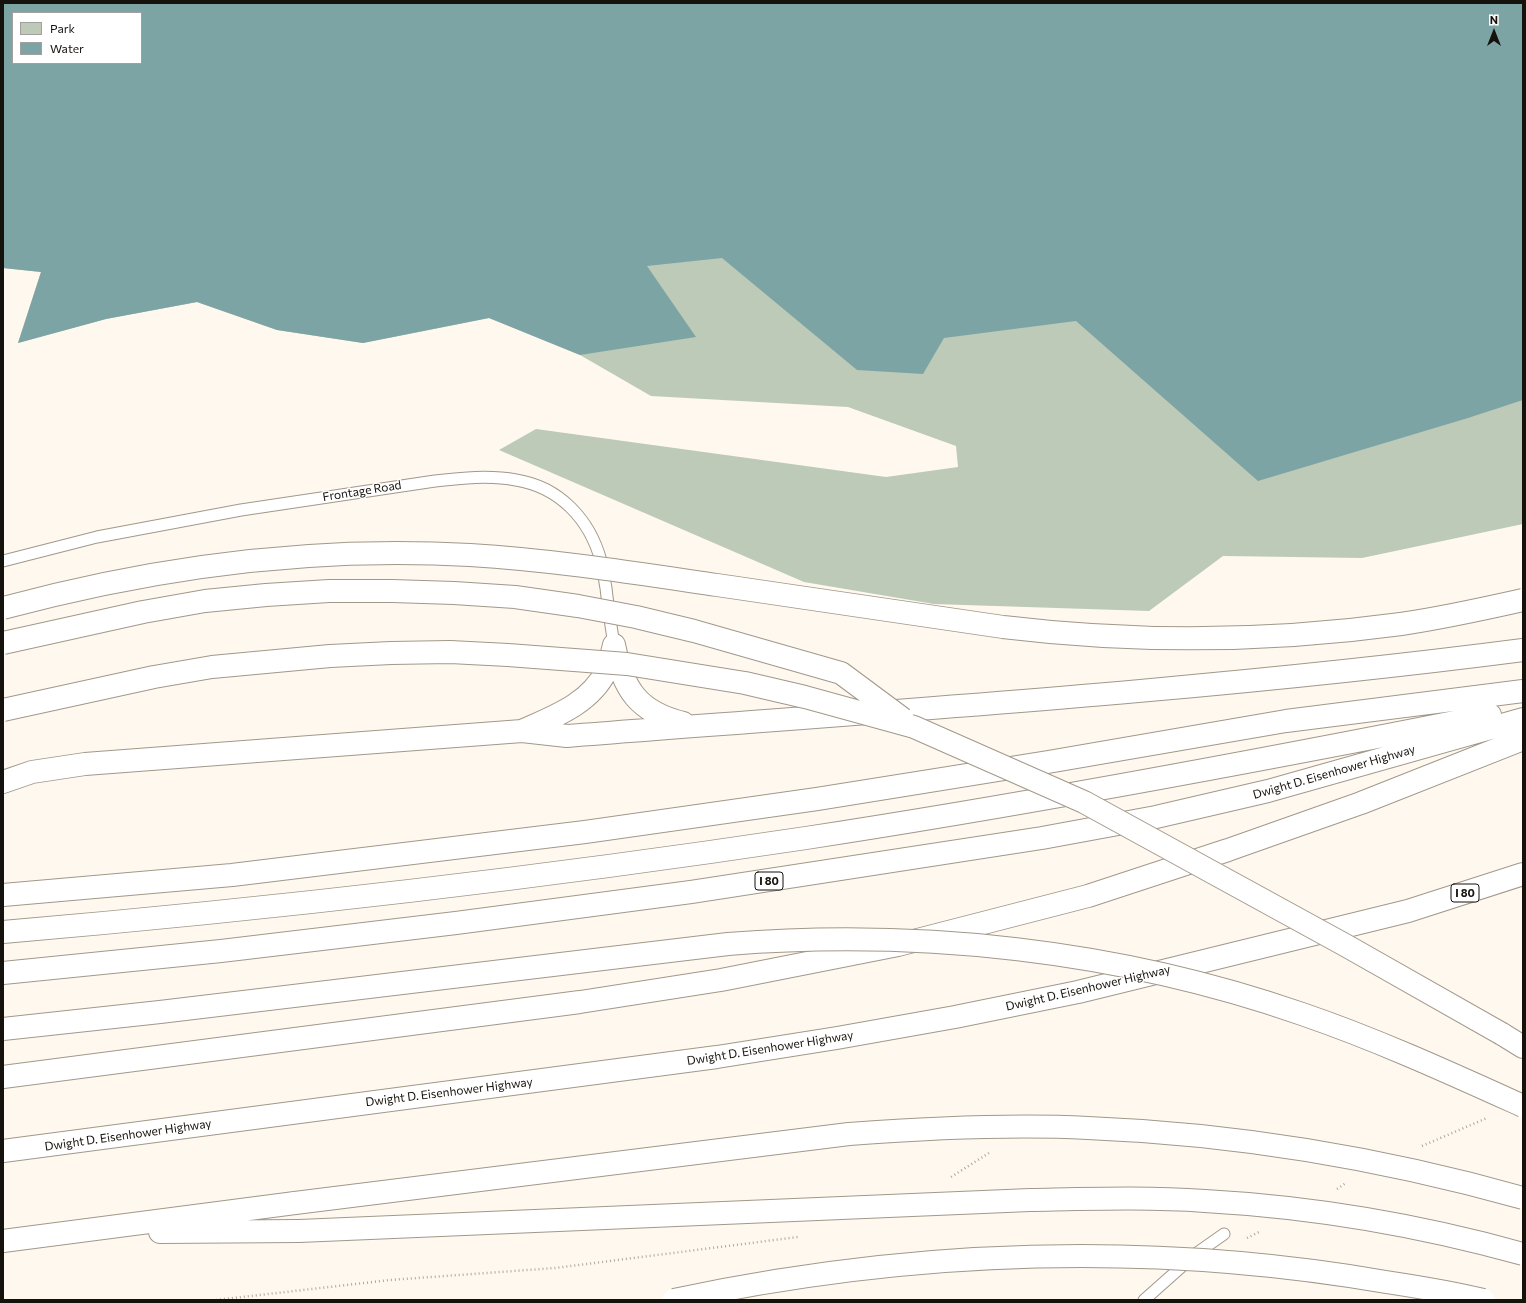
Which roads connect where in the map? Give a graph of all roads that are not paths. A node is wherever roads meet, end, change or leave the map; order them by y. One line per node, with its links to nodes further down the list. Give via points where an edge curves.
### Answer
1 (3, 561): 5 (lane, Frontage Road, via 97,537 234,511 435,480 494,477 517,480 540,486 561,498 578,514 593,537 602,562)
2 (1523, 600): 3 (highway, bridge, via 1448,616 1358,630 1227,639 1138,638 1003,627 559,563 468,555 378,554 289,557 185,569 110,582)
3 (3, 608)
4 (3, 643): 12 (highway, bridge, via 143,612 205,601 266,595 392,591 515,597 636,617 841,673)
5 (614, 645): 11 (highway, via 626,684 636,699 656,714 670,720); 13 (highway, via 605,672 589,694 565,711)
6 (1523, 650): 11 (highway, via 1298,676 1084,696)
7 (1523, 691): 18 (highway, via 1286,721 825,798 585,832 232,875)
8 (1523, 708): 20 (highway, Dwight D. Eisenhower Highway, via 1153,780 725,850 317,902)
9 (3, 710): 12 (highway, bridge, via 212,667 330,656 450,652 627,664 687,673 775,690)
10 (1523, 719): 21 (highway, Dwight D. Eisenhower Highway / I 80, via 1268,791 1156,817 1042,838 699,891 472,921 214,952)
11 (714, 725): 13 (highway, via 567,736)
12 (914, 727): 23 (highway, bridge, via 1084,802)
13 (522, 731): 15 (highway, via 85,764 32,772)
14 (1523, 739): 24 (highway, via 1362,803 1228,850 1088,896 898,945 721,980 580,1002)
15 (3, 782)
16 (1523, 874): 19 (highway, Dwight D. Eisenhower Highway / I 80)
17 (1523, 890): 19 (highway)
18 (3, 894)
19 (1408, 911): 26 (highway, Dwight D. Eisenhower Highway / I 80, via 1078,992 837,1038 717,1057)
20 (3, 932)
21 (3, 973)
22 (3, 1029): 25 (highway, bridge, via 728,944 841,939 923,941 1006,948 1091,960 1219,988 1301,1013 1372,1040)
23 (1523, 1046)
24 (3, 1077)
25 (1523, 1106)
26 (3, 1152)
27 (1523, 1198): 28 (highway, bridge, via 1443,1177 1267,1144 1148,1131 1028,1126 909,1129 849,1134)
28 (60, 1233): 30 (highway); 31 (highway, bridge, via 299,1231 1030,1200 1147,1198 1204,1200 1318,1212 1430,1231)
29 (1224, 1234): 33 (lane, via 1197,1253)
30 (3, 1241)
31 (1523, 1254)
32 (674, 1300): 34 (highway, bridge, via 769,1281 886,1265 1063,1256 1175,1258 1293,1268 1359,1277)
33 (1144, 1300)
34 (1483, 1300)

